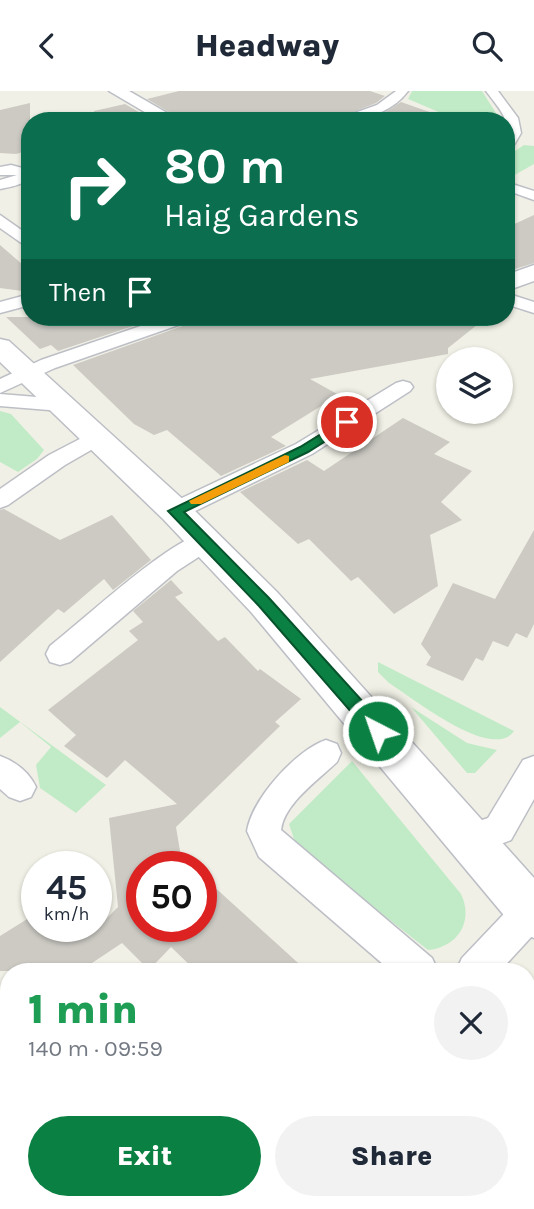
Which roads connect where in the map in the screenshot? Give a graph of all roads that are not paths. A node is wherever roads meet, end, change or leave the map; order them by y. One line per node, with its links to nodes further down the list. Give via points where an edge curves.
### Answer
1 (118, 91): 4 (main road)
2 (402, 91): 5 (street, via 385,106)
3 (492, 91): 6 (street)
4 (156, 112)
5 (366, 112)
6 (506, 112)
7 (0, 171): 8 (street)
8 (21, 172)
9 (21, 178): 10 (street)
10 (0, 185)
11 (515, 188): 12 (street)
12 (534, 196)
13 (0, 220): 14 (street)
14 (21, 237)
15 (534, 272): 16 (main road)
16 (515, 280)
17 (515, 301): 20 (street)
18 (21, 302): 19 (street)
19 (0, 308)
20 (534, 308)
21 (158, 326): 23 (street)
22 (0, 347): 23 (main road)
23 (27, 375): 24 (street); 27 (main road)
24 (0, 387)
25 (403, 387): 30 (street, via 304,449)
26 (0, 400): 27 (street)
27 (61, 405): 28 (main road)
28 (97, 437): 29 (street); 30 (main road)
29 (0, 500)
30 (175, 511): 31 (main road)
31 (205, 541): 32 (street, via 168,565); 35 (main road, via 316,659)
32 (60, 655)
33 (326, 753): 37 (street, via 270,809 264,833 271,846)
34 (534, 771): 35 (street, via 499,829)
35 (471, 839): 36 (main road)
36 (533, 912): 38 (street)
37 (410, 963)
38 (483, 963)

